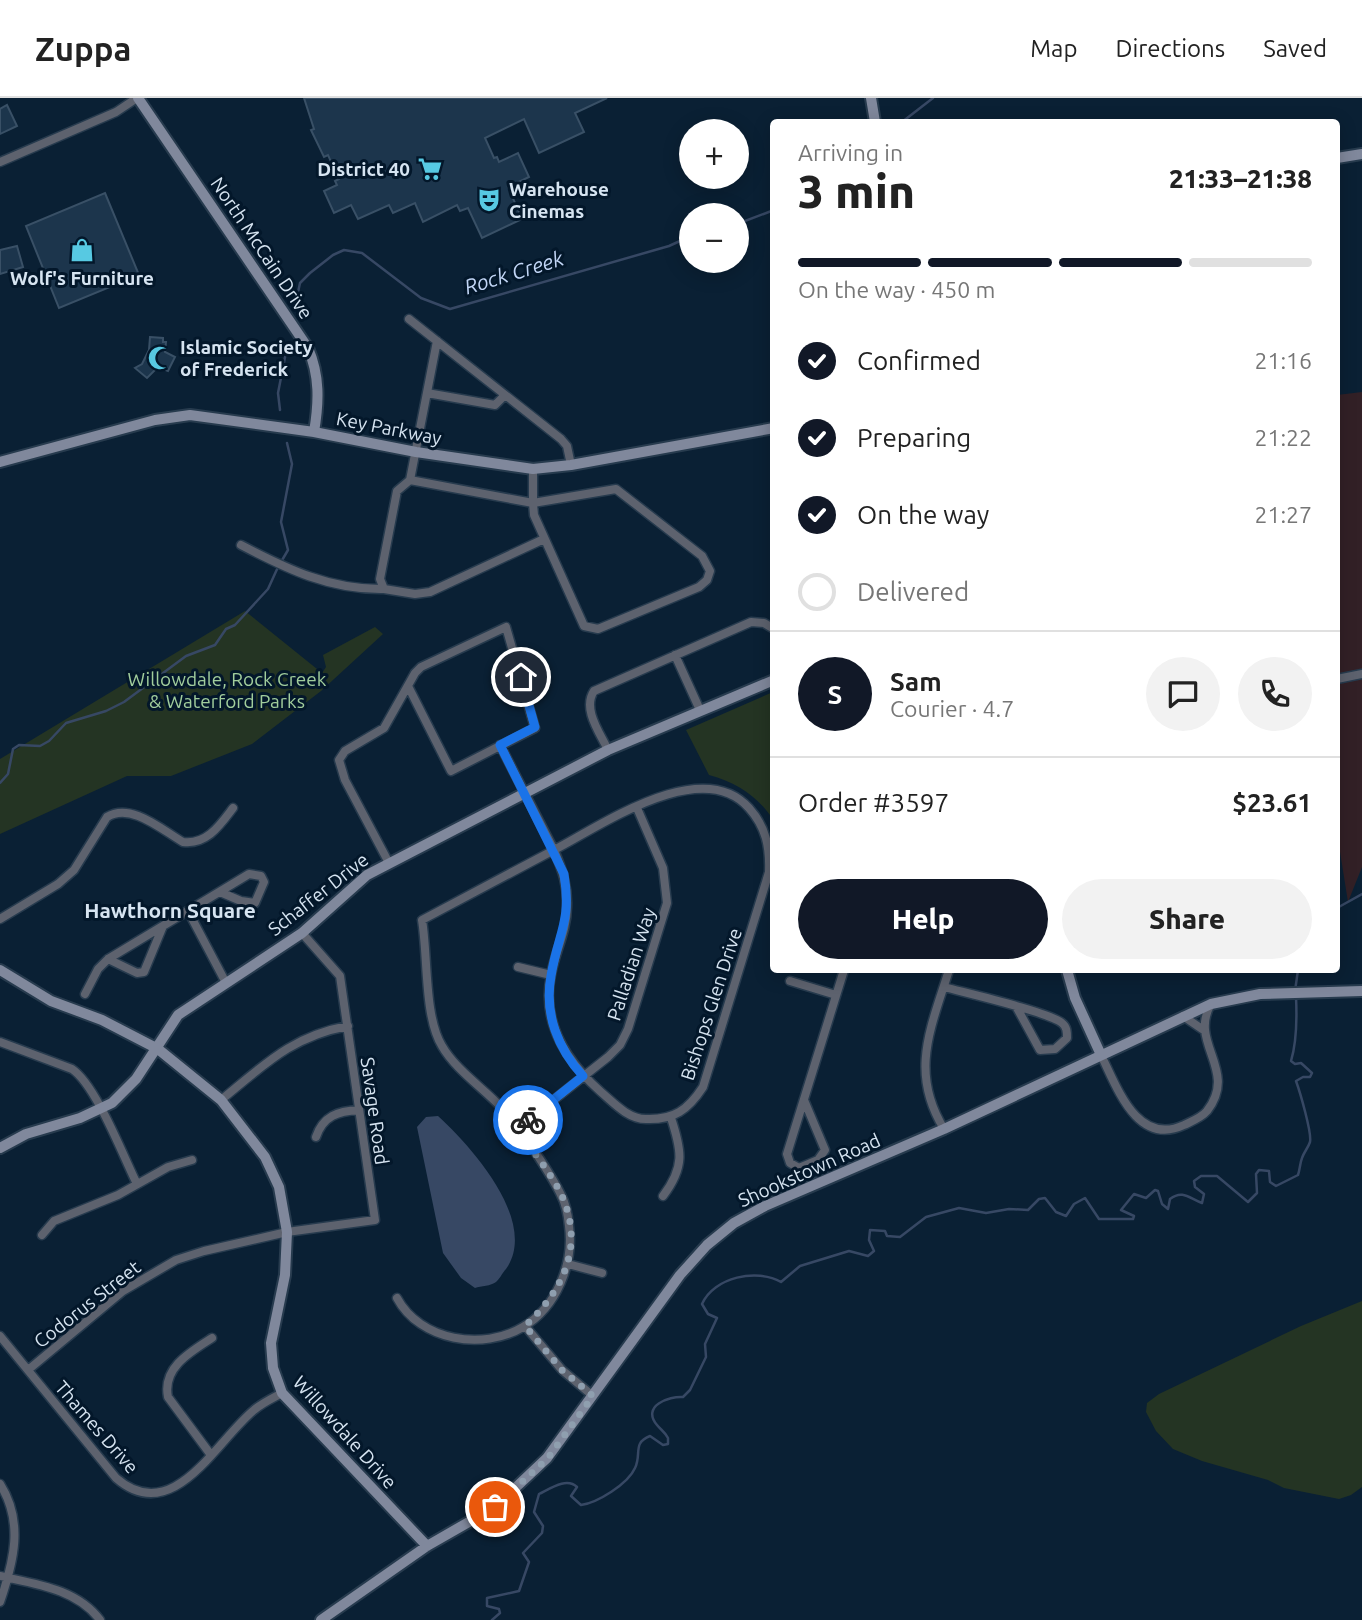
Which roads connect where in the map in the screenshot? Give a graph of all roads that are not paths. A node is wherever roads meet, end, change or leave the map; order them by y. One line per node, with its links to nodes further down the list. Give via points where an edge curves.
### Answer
1 (137, 98): 6 (street, via 116,112); 12 (street, North McCain Drive, via 308,348 317,381)
2 (871, 98): 3 (street)
3 (874, 119)
4 (1362, 154): 5 (street)
5 (1340, 158)
6 (0, 162)
7 (409, 319): 8 (street)
8 (437, 341): 9 (street); 10 (street)
9 (427, 393): 10 (street, via 495,405); 13 (street)
10 (504, 396): 15 (street, via 561,439)
11 (770, 429): 15 (street, Key Parkway)
12 (314, 432): 13 (street, Key Parkway); 14 (street, Key Parkway, via 190,415 155,420)
13 (416, 452): 16 (street, Key Parkway); 17 (street)
14 (0, 462)
15 (571, 465): 16 (street, Key Parkway)
16 (533, 470): 18 (street)
17 (410, 480): 18 (street); 21 (street, via 397,491 380,579)
18 (533, 503): 19 (street); 19 (street, via 616,489 702,556 710,571 699,587 598,629 583,626)
19 (544, 539): 21 (street, via 430,592)
20 (241, 545): 21 (street, via 311,578)
21 (384, 589)
22 (770, 627): 23 (street, via 751,622)
23 (675, 655): 28 (street); 30 (street, via 594,691 590,711)
24 (1362, 674): 25 (street)
25 (1340, 678)
26 (770, 682): 28 (street, Schaffer Drive)
27 (408, 686): 29 (street, via 451,771); 29 (street, via 421,667 506,627 535,727); 35 (street, via 384,728 345,751 339,760)
28 (700, 710): 30 (street, Schaffer Drive)
29 (500, 745): 31 (street)
30 (608, 750): 31 (street, Schaffer Drive)
31 (524, 793): 34 (street); 35 (street, Schaffer Drive)
32 (233, 808): 38 (street, via 212,834 193,843 183,842 132,813 116,812 107,817 74,870)
33 (637, 808): 34 (street, Bishops Glen Drive); 62 (street, Palladian Way, via 663,868 667,903 628,1029 620,1045); 67 (street, Bishops Glen Drive, via 690,788 731,794 761,824 770,854 769,872 703,1087 693,1102)
34 (554, 850): 47 (street, via 564,874 567,908); 68 (street, Bishops Glen Drive, via 422,920 441,1046 505,1110)
35 (389, 863): 40 (street, Schaffer Drive, via 348,890)
36 (220, 892): 36 (street, via 249,874 263,878 255,903); 37 (street)
37 (188, 911): 39 (street); 48 (street)
38 (0, 919)
39 (163, 926): 41 (street); 41 (street, via 144,972)
40 (302, 933): 48 (street, Schaffer Drive); 57 (street, Savage Road, via 340,976)
41 (108, 959): 52 (street)
42 (518, 967): 47 (street)
43 (0, 970): 60 (street, Willowdale Drive, via 51,1001 102,1020)
44 (843, 973): 53 (street)
45 (948, 973): 50 (street)
46 (1068, 973): 61 (street)
47 (551, 975): 62 (street, via 552,1023 570,1062)
48 (225, 981): 60 (street, Schaffer Drive, via 178,1015)
49 (790, 981): 53 (street)
50 (944, 987): 55 (street); 69 (street, via 924,1059 933,1112)
51 (1362, 991): 54 (street, Shookstown Road, via 1260,994)
52 (85, 993)
53 (836, 995): 64 (street)
54 (1211, 1004): 56 (street, Shookstown Road); 58 (street)
55 (1017, 1008): 55 (street, via 1040,1050 1055,1049 1067,1038 1067,1029 1059,1021)
56 (1183, 1016): 58 (street); 61 (street, Shookstown Road)
57 (348, 1026): 63 (street, via 299,1041); 66 (street, Savage Road)
58 (1202, 1029): 61 (street, via 1218,1084 1205,1114 1177,1128 1156,1129 1132,1113)
59 (0, 1042): 65 (street, via 72,1069)
60 (158, 1049): 63 (street, Willowdale Drive); 65 (street, Schaffer Drive, via 136,1079)
61 (1101, 1055): 69 (street, Shookstown Road)
62 (583, 1076): 67 (street, via 621,1110 640,1119); 68 (street, Palladian Way)
63 (221, 1100): 75 (street, Willowdale Drive, via 265,1157 279,1187)
64 (804, 1100): 64 (street, via 825,1150 818,1160 799,1168 790,1163 787,1154)
65 (100, 1109): 71 (street, Schaffer Drive, via 26,1134); 73 (street)
66 (359, 1110): 70 (street, via 334,1114 324,1121); 75 (street, Savage Road, via 374,1220)
67 (671, 1118): 74 (street, via 680,1166)
68 (517, 1129): 77 (street, via 561,1194 569,1224)
69 (944, 1129): 85 (street, Shookstown Road, via 734,1223 680,1275)
70 (316, 1137)
71 (0, 1148)
72 (192, 1160): 73 (street)
73 (137, 1184): 76 (street, via 54,1221)
74 (663, 1196)
75 (287, 1232): 83 (street, Codorus Street, via 204,1251 150,1273); 84 (street, Willowdale Drive, via 285,1275 271,1343)
76 (43, 1235)
77 (568, 1264): 78 (street); 80 (street, via 557,1290)
78 (602, 1273)
79 (397, 1298): 80 (street, via 410,1317 450,1339 484,1339)
80 (525, 1326): 85 (street, via 562,1370)
81 (0, 1336): 83 (street, Thames Drive)
82 (212, 1338): 86 (street, via 179,1362 165,1386 168,1397)
83 (28, 1370): 86 (street, Thames Drive, via 116,1478 134,1490 172,1489)
84 (282, 1393): 86 (street, Thames Drive, via 254,1409); 88 (street, Willowdale Drive)
85 (593, 1396): 88 (street, Shookstown Road, via 525,1482 495,1507)
86 (211, 1455)
87 (0, 1484): 89 (street, via 10,1500 17,1532)
88 (427, 1546): 92 (street, Shookstown Road)
89 (4, 1577): 90 (street); 91 (street, via 71,1594)
90 (0, 1602)
91 (100, 1620)
92 (321, 1620)

